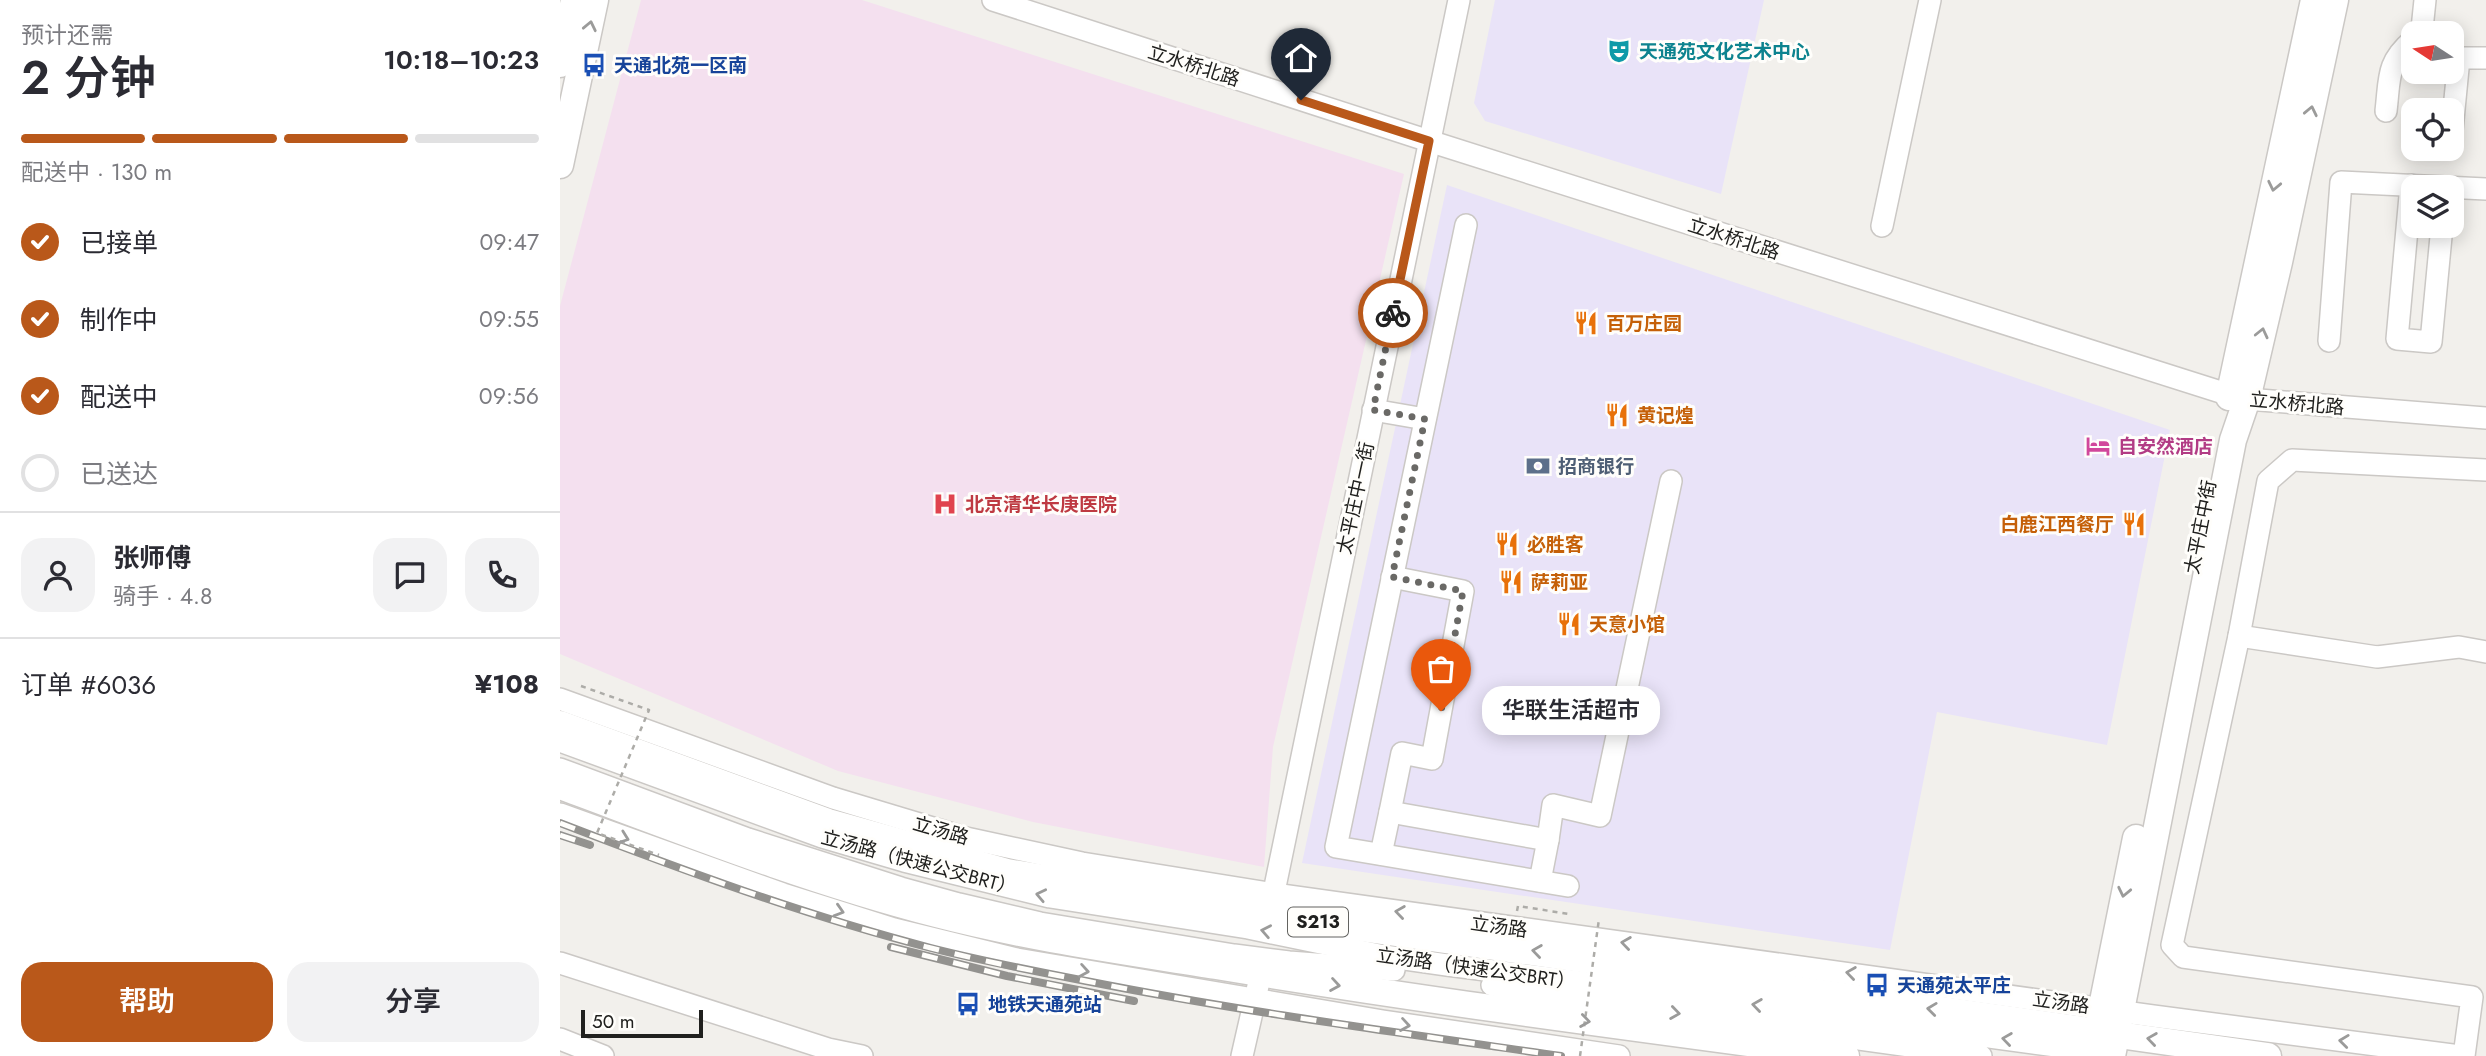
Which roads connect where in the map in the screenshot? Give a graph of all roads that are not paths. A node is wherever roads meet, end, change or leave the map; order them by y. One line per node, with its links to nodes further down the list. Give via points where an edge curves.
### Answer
1 (574, 0): 12 (main road)
2 (596, 0): 16 (main road, one-way to 2)
3 (993, 0): 15 (street, 立水桥北路)
4 (1459, 0): 15 (street, 太平庄中一街)
5 (1930, 0): 21 (street)
6 (2315, 0): 25 (main road, 太平庄中街, one-way to 25)
7 (2335, 0): 25 (main road, 太平庄中街, one-way to 7)
8 (2425, 0): 9 (street)
9 (2424, 21)
10 (2401, 50): 14 (street, via 2392,65)
11 (2486, 58): 13 (street, via 2459,58)
12 (560, 64)
13 (2455, 98)
14 (2386, 111)
15 (1429, 141): 25 (street, 立水桥北路); 26 (street, 太平庄中一街)
16 (560, 165)
17 (2401, 185): 24 (street, via 2340,182)
18 (2464, 188): 19 (street)
19 (2486, 189)
20 (1465, 225): 28 (street)
21 (1882, 226)
22 (2407, 238): 23 (street, via 2397,339 2431,342)
23 (2441, 238)
24 (2329, 341)
25 (2238, 397): 27 (street, 立水桥北路); 50 (main road, 太平庄中街, via 2233,440)
26 (1373, 410): 28 (street); 45 (street, 太平庄中一街)
27 (2486, 418)
28 (1425, 419): 31 (street)
29 (2486, 470): 32 (street, via 2292,460 2268,481)
30 (1671, 481): 41 (street, via 1600,817 1553,805)
31 (1392, 577): 39 (street, via 1463,591 1432,759 1402,753); 42 (street, via 1336,847)
32 (2239, 636): 33 (street, via 2377,657 2459,648); 58 (street, via 2172,945 2183,957 2472,997)
33 (2486, 652)
34 (560, 699): 45 (street, 立汤路 / S213, via 833,799 966,838)
35 (560, 724): 45 (main road, 立汤路 / S213, via 828,821 1007,872)
36 (560, 741): 50 (street, 立汤路（快速公交BRT）, one-way to 36, via 1434,964 1050,897 822,837)
37 (560, 769): 56 (street, 立汤路（快速公交BRT）, one-way to 56, via 826,865 1040,923 1234,955 1397,971)
38 (560, 786): 47 (main road, via 757,858 936,914 1027,935)
39 (1390, 812): 41 (street); 42 (street)
40 (560, 814): 48 (street, one-way to 48, via 894,929 1017,959)
41 (1548, 840): 43 (street)
42 (1381, 854): 43 (street)
43 (1540, 881): 44 (street)
44 (1568, 886)
45 (1272, 905): 50 (main road, 立汤路 / S213, one-way to 45, via 1553,954)
46 (560, 963): 52 (street)
47 (1261, 974): 48 (street); 55 (main road, one-way to 55)
48 (1254, 1000): 53 (street); 54 (street, one-way to 54)
49 (560, 1039): 51 (street)
50 (2107, 1040): 57 (main road, 立汤路 / S213, one-way to 50); 58 (street, 立汤路 / S213, one-way to 50)
51 (603, 1056)
52 (862, 1056)
53 (1242, 1056)
54 (1619, 1056)
55 (1846, 1056)
56 (1981, 1056)
57 (2268, 1056)
58 (2462, 1056)

